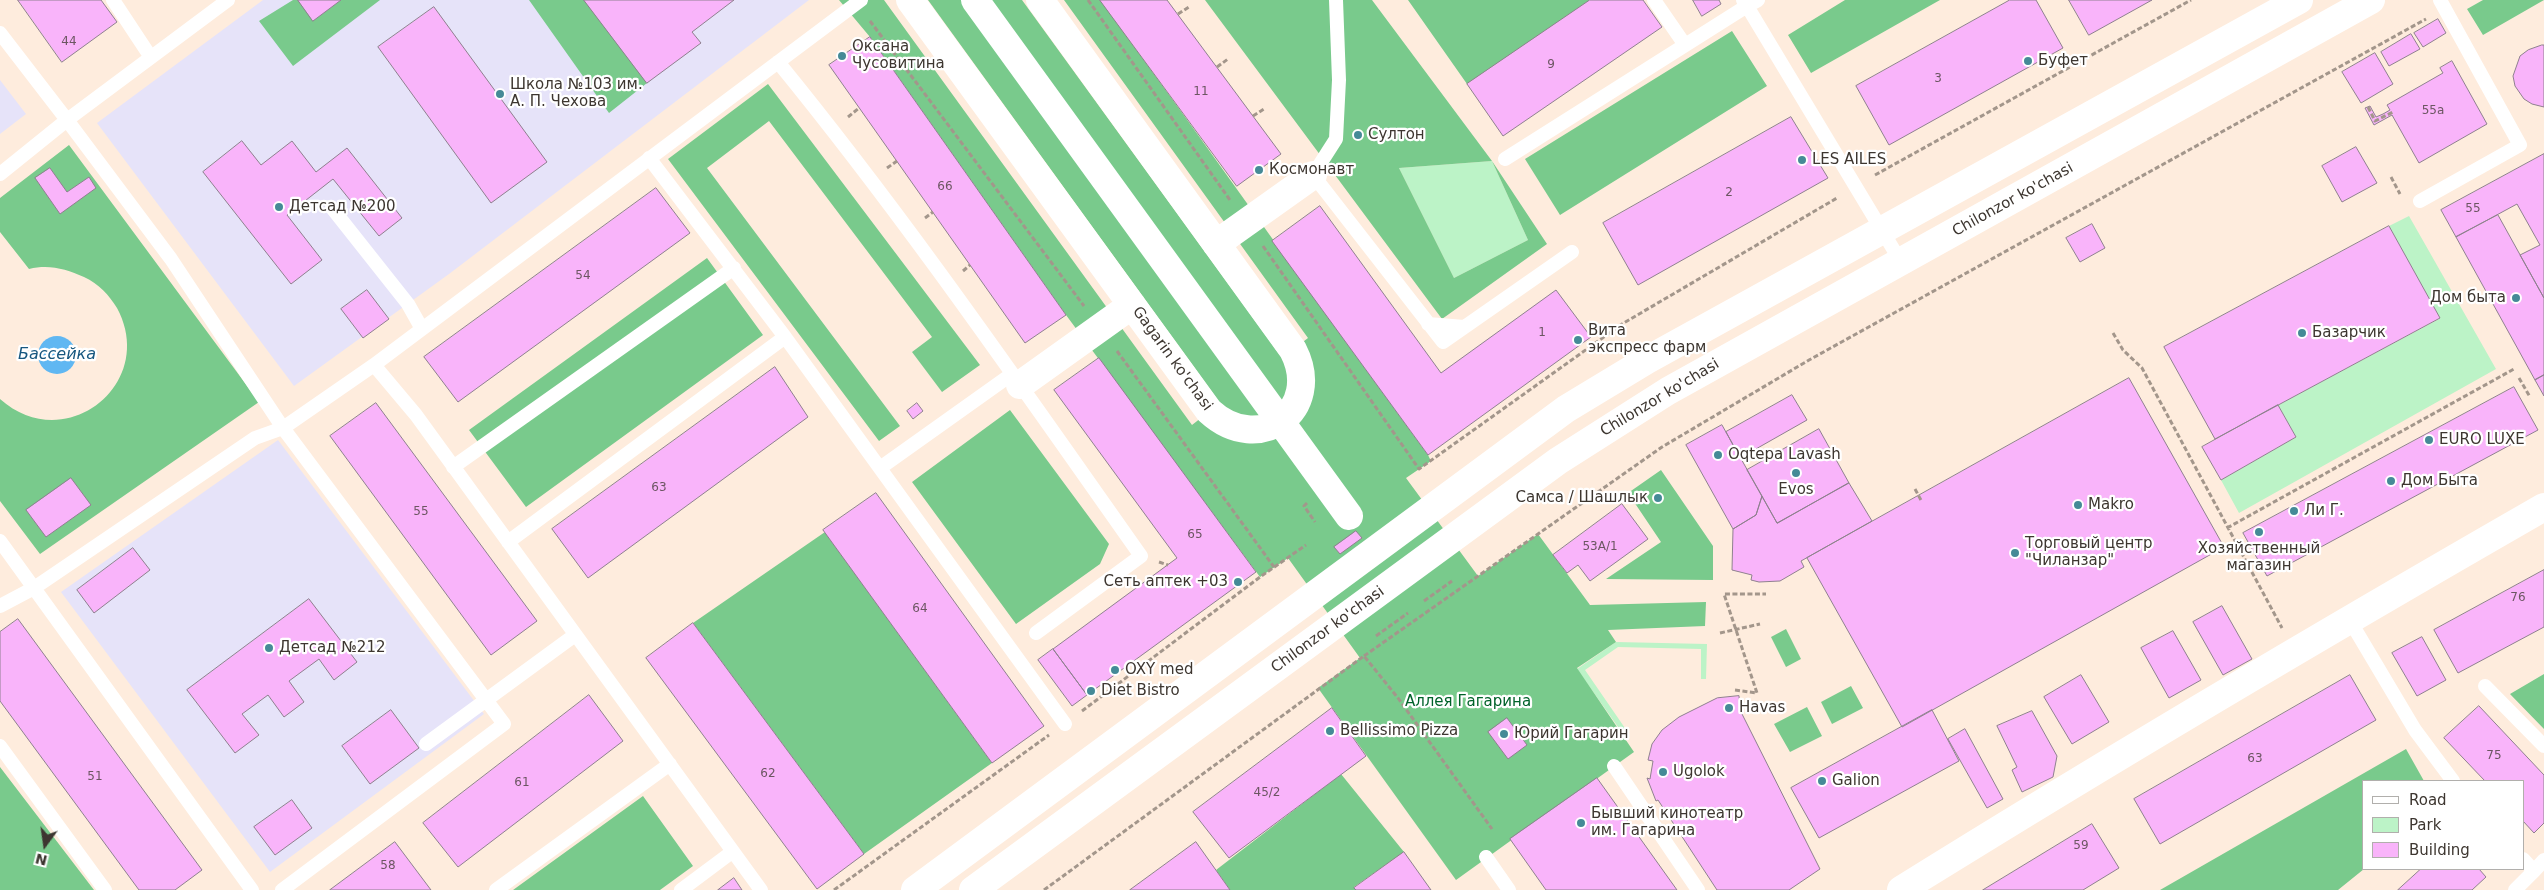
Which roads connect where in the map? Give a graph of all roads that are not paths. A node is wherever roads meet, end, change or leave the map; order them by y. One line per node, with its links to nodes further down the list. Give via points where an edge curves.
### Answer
1 (113, 0): 15 (lane)
2 (228, 0): 15 (lane)
3 (910, 0): 29 (main road, Gagarin ko'chasi)
4 (975, 0): 34 (main road)
5 (1040, 0): 25 (main road, Gagarin ko'chasi)
6 (1336, 0): 21 (lane, via 1339,80 1336,139)
7 (1654, 0): 14 (lane)
8 (2299, 0): 24 (main road, Chilonzor ko'chasi)
9 (859, 2): 16 (lane)
10 (1749, 2): 14 (lane); 24 (lane)
11 (2359, 3): 27 (main road, Chilonzor ko'chasi)
12 (2442, 4): 22 (lane, via 2520,145)
13 (0, 33): 17 (lane)
14 (1685, 45): 19 (lane)
15 (150, 56): 17 (lane)
16 (778, 62): 18 (lane); 33 (lane, via 832,128)
17 (67, 120): 20 (lane); 35 (lane, via 171,259)
18 (649, 158): 28 (lane); 30 (lane)
19 (1505, 159)
20 (0, 174)
21 (1313, 175): 25 (main road); 26 (lane, via 1443,342)
22 (2420, 201)
23 (332, 208): 30 (lane, via 408,304)
24 (1882, 230): 27 (lane); 61 (main road, Chilonzor ko'chasi, via 1647,360 1537,428)
25 (1216, 244): 34 (main road, Gagarin ko'chasi, via 1298,360 1302,371 1301,389 1294,406)
26 (1572, 252)
27 (1901, 262): 61 (main road, Chilonzor ko'chasi, via 1668,391 1558,461)
28 (734, 268): 31 (lane); 36 (lane)
29 (1132, 305): 33 (main road); 34 (main road, Gagarin ko'chasi, via 1217,419 1234,428 1253,431)
30 (422, 329): 32 (lane)
31 (785, 338): 37 (lane); 41 (lane)
32 (374, 365): 35 (lane); 36 (lane, via 416,415)
33 (1016, 379): 37 (lane); 45 (lane, via 1141,556)
34 (1280, 421): 39 (main road)
35 (283, 428): 42 (lane, via 255,438); 48 (lane)
36 (453, 467): 41 (lane)
37 (880, 468): 49 (lane)
38 (2544, 507): 44 (main road)
39 (1349, 516)
40 (0, 541): 42 (lane)
41 (508, 542): 46 (lane)
42 (34, 588): 43 (lane); 63 (lane)
43 (0, 606)
44 (2349, 619): 55 (lane, via 2416,730); 71 (main road, via 2091,772)
45 (1036, 633)
46 (575, 635): 48 (lane); 53 (lane)
47 (2484, 686): 52 (lane)
48 (486, 702): 50 (lane); 64 (lane, via 504,724)
49 (1065, 724)
50 (426, 744)
51 (0, 746): 62 (lane)
52 (2544, 746)
53 (670, 764): 56 (lane); 65 (lane)
54 (1614, 766): 70 (lane)
55 (2452, 780)
56 (732, 852): 66 (lane); 67 (lane)
57 (1486, 857): 69 (lane)
58 (2524, 860): 60 (lane)
59 (2544, 860): 60 (lane)
60 (2534, 871): 72 (lane)
61 (972, 876): 68 (main road, Chilonzor ko'chasi)
62 (105, 890)
63 (252, 890)
64 (282, 890)
65 (496, 890)
66 (681, 890)
67 (761, 890)
68 (915, 890)
69 (1510, 890)
70 (1698, 890)
71 (1901, 890)
72 (2515, 890)

